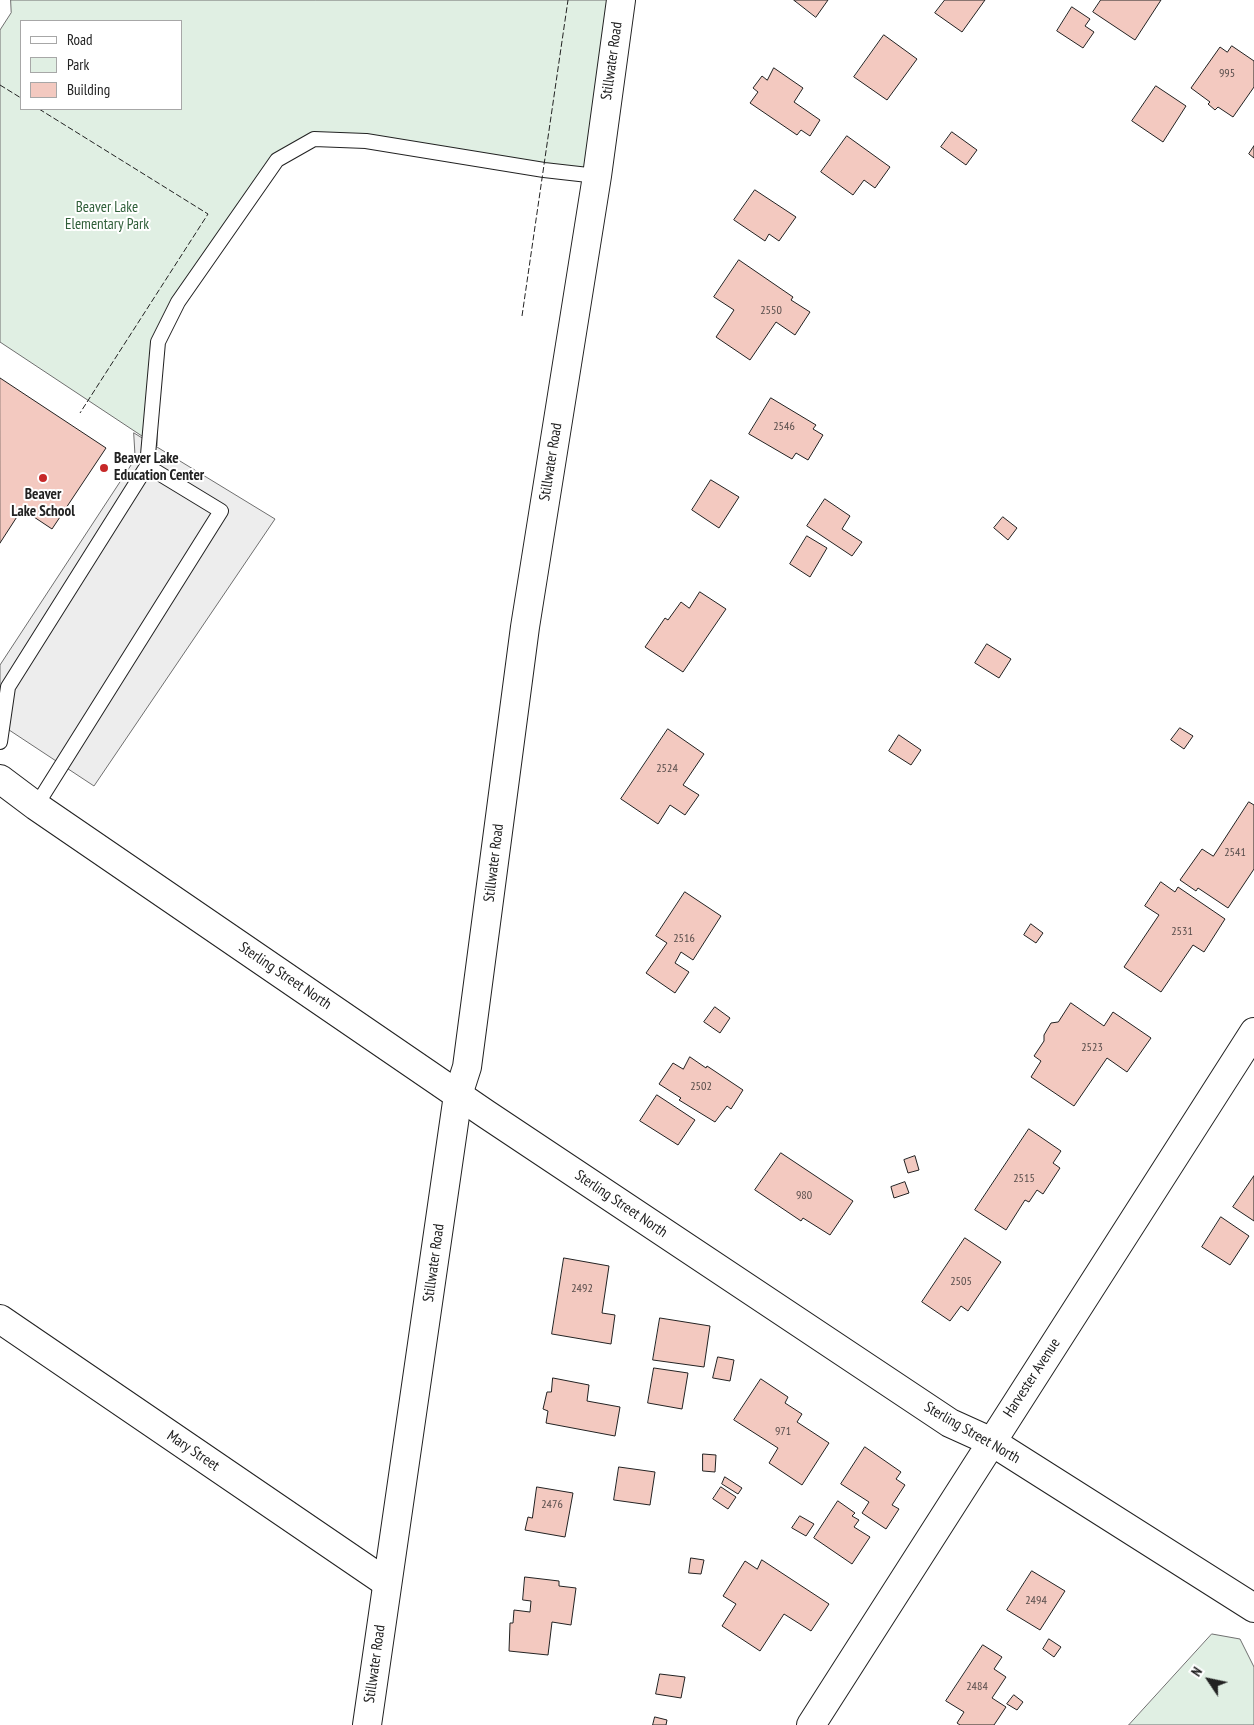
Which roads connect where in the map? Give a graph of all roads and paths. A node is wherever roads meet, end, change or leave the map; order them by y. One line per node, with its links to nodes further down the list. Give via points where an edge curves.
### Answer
1 (621, 0): 2 (street, Stillwater Road)
2 (597, 176): 3 (lane, via 366,141 314,140 277,160 178,302 158,342); 8 (street, Stillwater Road, via 525,627 467,1067)
3 (147, 466): 4 (lane, via 8,687); 6 (lane, via 221,511)
4 (0, 742)
5 (0, 779): 6 (street, Sterling Street North)
6 (36, 806): 8 (street, Sterling Street North)
7 (1249, 1050): 10 (street, Harvester Avenue)
8 (458, 1095): 10 (street, Sterling Street North, via 950,1423); 11 (street, Stillwater Road)
9 (0, 1319): 11 (street, Mary Street)
10 (992, 1442): 12 (street, Sterling Street North); 14 (street, Harvester Avenue)
11 (386, 1584): 13 (street, Stillwater Road)
12 (1254, 1608)
13 (367, 1725)
14 (811, 1725)

